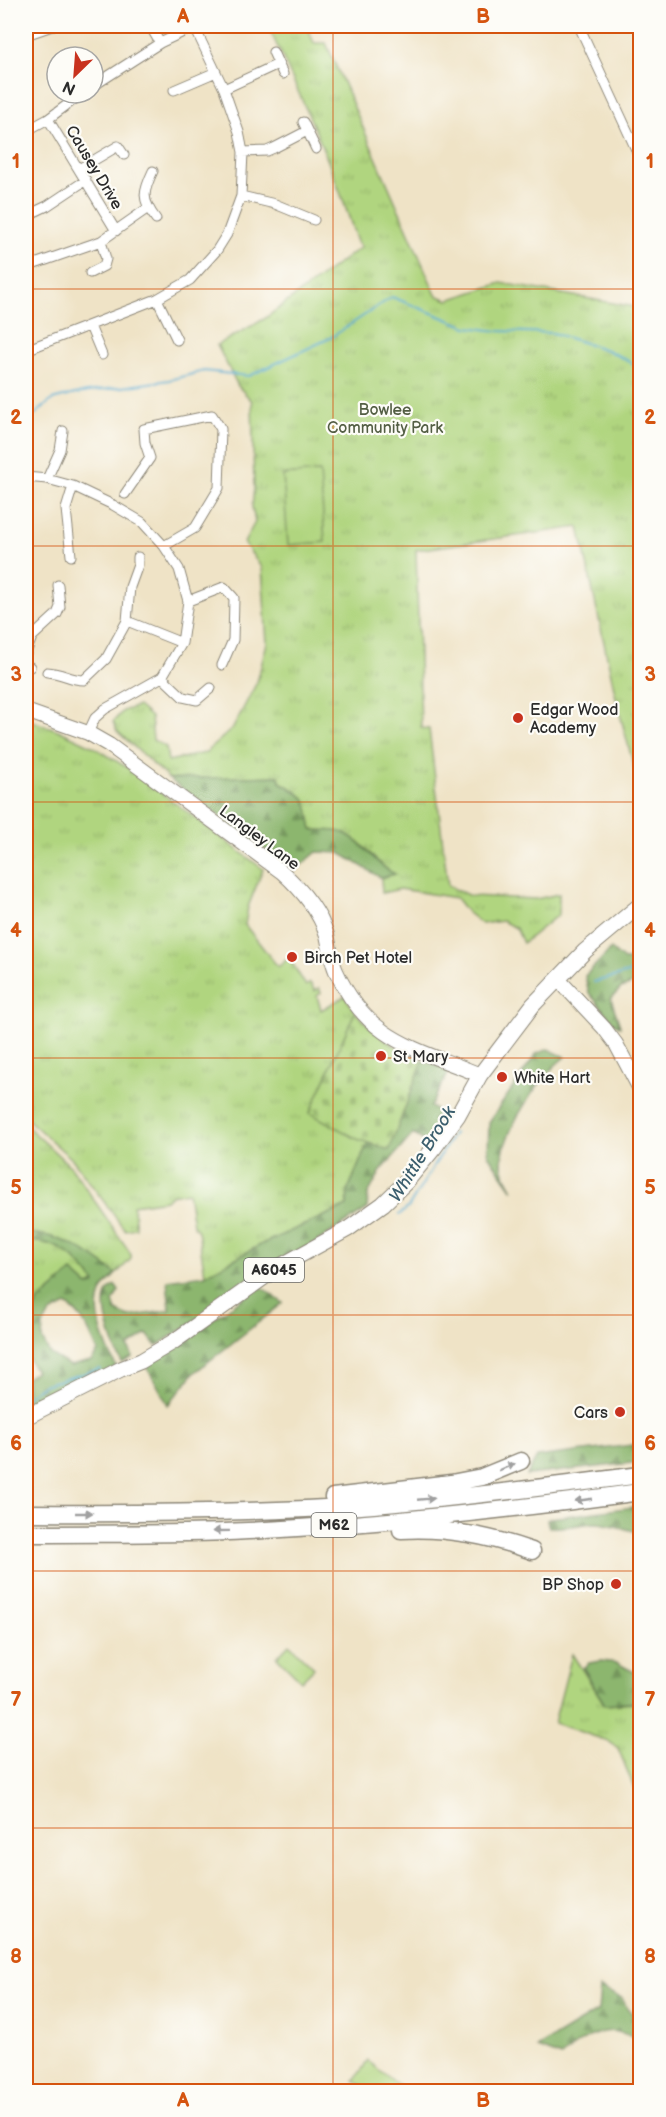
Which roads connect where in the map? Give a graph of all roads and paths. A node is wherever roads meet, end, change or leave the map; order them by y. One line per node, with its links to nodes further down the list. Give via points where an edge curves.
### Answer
1 (52, 26): 5 (street)
2 (150, 26): 6 (street)
3 (195, 26): 6 (street); 9 (street)
4 (579, 26): 20 (street)
5 (26, 35)
6 (160, 43): 11 (street)
7 (273, 52): 8 (street)
8 (278, 64): 10 (street); 12 (street)
9 (216, 72): 12 (street); 13 (street)
10 (283, 74)
11 (105, 78)
12 (224, 89): 18 (street)
13 (174, 90)
14 (66, 105): 15 (street)
15 (48, 118): 16 (street); 21 (street, Causey Drive)
16 (26, 131)
17 (316, 149): 18 (street, via 305,126 274,148)
18 (243, 152): 24 (street)
19 (124, 155): 21 (street, via 118,146)
20 (640, 158)
21 (79, 169): 23 (street, Causey Drive)
22 (153, 171): 25 (street, via 144,190)
23 (86, 180): 27 (street); 31 (street, Causey Drive)
24 (241, 196): 26 (street); 35 (street, via 217,250 190,280)
25 (148, 208): 28 (street); 31 (street)
26 (297, 213): 29 (street); 30 (street)
27 (26, 216)
28 (156, 219)
29 (314, 220)
30 (292, 224)
31 (116, 231): 32 (street)
32 (101, 241): 33 (street); 34 (street, via 104,266)
33 (26, 267)
34 (90, 273)
35 (157, 299): 36 (street); 37 (street, via 168,331)
36 (90, 326): 38 (street); 39 (street, via 92,344)
37 (177, 340)
38 (26, 350)
39 (102, 355)
40 (63, 431): 42 (street, via 60,450)
41 (26, 477): 42 (street)
42 (47, 479): 43 (street)
43 (73, 486): 45 (street, via 142,522); 46 (street, via 66,508)
44 (125, 494): 45 (street, via 150,458 144,429 212,415 221,429 219,488 195,528)
45 (164, 546): 49 (street, via 179,569)
46 (71, 556)
47 (138, 557): 50 (street)
48 (58, 585): 52 (street, via 57,614 32,637)
49 (188, 601): 51 (street); 53 (street, via 224,587 234,598 232,640)
50 (127, 621): 51 (street); 54 (street, via 106,658 84,680 73,680 62,672)
51 (182, 643): 55 (street)
52 (26, 653)
53 (222, 665)
54 (47, 672)
55 (162, 677): 56 (street, via 183,697 197,700); 58 (street, via 105,709)
56 (211, 688)
57 (26, 711): 58 (street, Langley Lane)
58 (88, 733): 61 (street, Langley Lane, via 300,889 324,928 336,972 358,1008 378,1029 402,1044)
59 (640, 905): 60 (main road, A6045)
60 (558, 979): 61 (main road, A6045, via 519,1021); 62 (street, via 616,1044)
61 (480, 1075): 63 (main road, A6045, via 434,1148 407,1181 367,1217 277,1268 141,1361)
62 (640, 1089)
63 (26, 1417)
64 (521, 1461): 68 (highway, M62, one-way to 64, via 450,1483 482,1477)
65 (640, 1475): 68 (highway, M62, one-way to 65, via 361,1506)
66 (640, 1492): 69 (highway, M62, one-way to 69, via 390,1521)
67 (26, 1513): 68 (highway, M62, one-way to 68)
68 (180, 1514)
69 (246, 1531): 70 (highway, M62, one-way to 70); 71 (highway, M62, via 301,1534 416,1529 498,1539)
70 (26, 1534)
71 (532, 1551)

